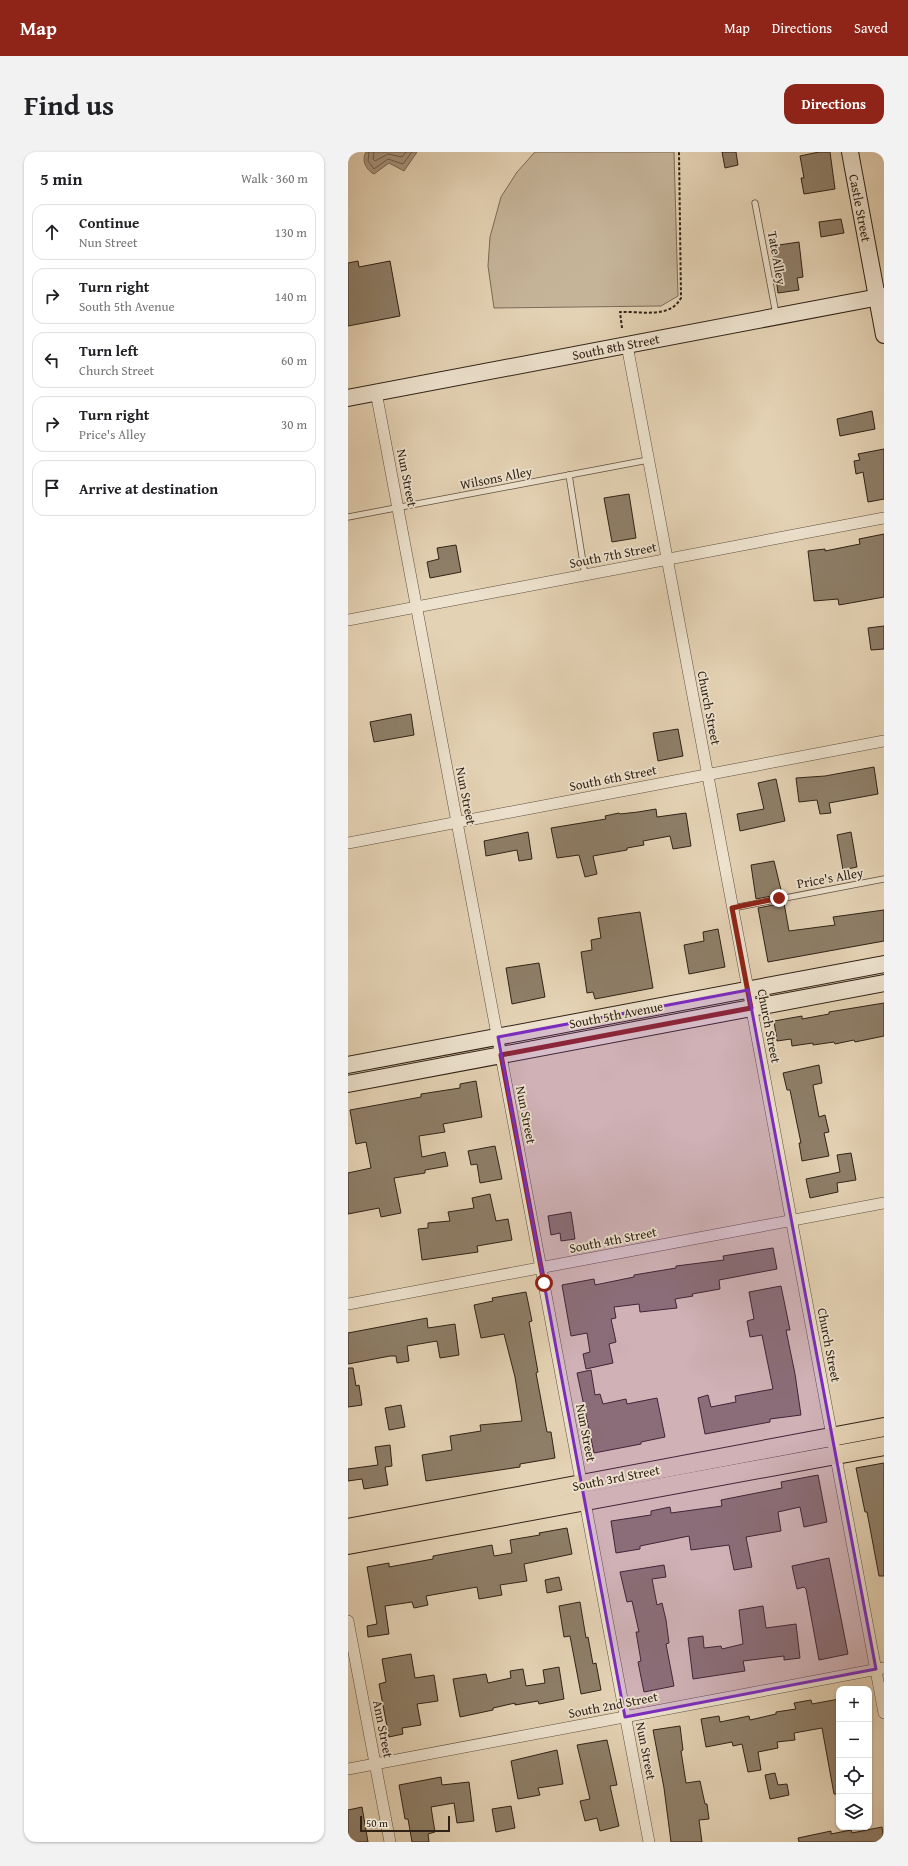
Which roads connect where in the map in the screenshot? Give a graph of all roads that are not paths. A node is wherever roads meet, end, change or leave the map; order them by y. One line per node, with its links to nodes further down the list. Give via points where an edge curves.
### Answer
1 (850, 152): 3 (street, Castle Street)
2 (755, 203): 4 (lane, Tate Alley)
3 (880, 297): 4 (street, South 8th Street); 5 (street, Castle Street)
4 (776, 317): 6 (street, South 8th Street)
5 (884, 335)
6 (627, 345): 7 (street, South 8th Street); 9 (street, Church Street)
7 (376, 392): 8 (street, South 8th Street); 11 (street, Nun Street)
8 (348, 398)
9 (648, 460): 10 (lane, Wilsons Alley); 14 (street, Church Street)
10 (569, 475): 11 (lane, Wilsons Alley); 15 (lane)
11 (398, 507): 12 (lane, Wilsons Alley); 16 (street, Nun Street)
12 (348, 517)
13 (884, 518): 14 (street, South 7th Street)
14 (667, 559): 15 (street, South 7th Street); 19 (street, Church Street)
15 (585, 575): 16 (street, South 7th Street)
16 (416, 607): 17 (street, South 7th Street); 20 (street, Nun Street)
17 (348, 620)
18 (884, 741): 19 (street, South 6th Street)
19 (708, 775): 20 (street, South 6th Street); 23 (street, Church Street)
20 (457, 822): 21 (street, South 6th Street); 28 (street, Nun Street)
21 (348, 843)
22 (884, 879): 23 (lane, Price's Alley)
23 (732, 908): 26 (street, Church Street)
24 (884, 964): 26 (street, South 5th Avenue)
25 (884, 982): 27 (street, South 5th Avenue)
26 (748, 990): 27 (street, Church Street); 28 (street, South 5th Avenue)
27 (751, 1008): 29 (street, South 5th Avenue); 33 (street, Church Street)
28 (498, 1037): 29 (street, Nun Street); 30 (street, South 5th Avenue)
29 (501, 1055): 31 (street, South 5th Avenue); 34 (street, Nun Street)
30 (348, 1066)
31 (348, 1084)
32 (884, 1203): 33 (street, South 4th Street)
33 (792, 1221): 34 (street, South 4th Street); 37 (street, Church Street)
34 (541, 1268): 35 (street, South 4th Street); 40 (street, Nun Street)
35 (348, 1304)
36 (884, 1427): 37 (main road, South 3rd Street)
37 (832, 1437): 39 (street, Church Street); 40 (main road, South 3rd Street)
38 (884, 1446): 39 (main road, South 3rd Street)
39 (836, 1455): 40 (main road, South 3rd Street); 44 (street, Church Street)
40 (583, 1492): 41 (main road, South 3rd Street); 42 (main road, South 3rd Street); 46 (street, Nun Street)
41 (348, 1528)
42 (348, 1545)
43 (348, 1620): 47 (street, Ann Street)
44 (880, 1668): 45 (street, Church Street); 46 (street, South 2nd Street)
45 (884, 1713)
46 (625, 1716): 47 (street, South 2nd Street); 50 (street, Nun Street)
47 (375, 1764): 48 (street, South 2nd Street); 49 (street, Ann Street)
48 (348, 1769)
49 (390, 1842)
50 (649, 1842)

